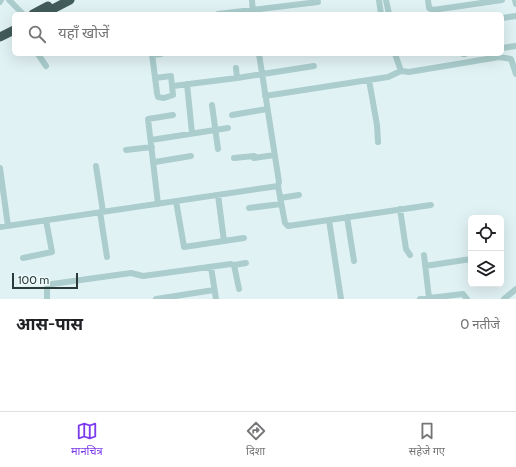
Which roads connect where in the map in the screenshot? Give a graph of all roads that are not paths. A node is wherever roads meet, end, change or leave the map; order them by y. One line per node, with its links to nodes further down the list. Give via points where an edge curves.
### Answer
1 (9, 0): 13 (street)
2 (59, 0): 14 (highway)
3 (70, 0): 15 (highway)
4 (252, 0): 12 (street)
5 (379, 0): 17 (street)
6 (386, 0): 18 (street)
7 (428, 0): 19 (street)
8 (502, 0): 19 (street)
9 (515, 0): 11 (street)
10 (318, 2): 12 (street)
11 (516, 4)
12 (253, 11): 16 (street)
13 (21, 12)
14 (37, 12)
15 (48, 12)
16 (240, 12)
17 (381, 12)
18 (388, 12)
19 (432, 12)
20 (516, 16): 21 (street)
21 (504, 18)
22 (12, 25): 24 (highway)
23 (12, 31): 25 (highway)
24 (0, 32)
25 (0, 37)
26 (516, 46): 27 (street)
27 (504, 48)
28 (39, 56): 32 (street)
29 (152, 56): 38 (street)
30 (259, 56): 36 (street)
31 (396, 56): 35 (street)
32 (46, 66)
33 (314, 66): 36 (street)
34 (236, 68): 39 (street)
35 (401, 71): 37 (street, via 409,72 499,57 511,59); 40 (street, via 391,76)
36 (263, 74): 39 (street); 43 (street)
37 (516, 74)
38 (155, 78): 42 (street, via 171,76); 42 (street, via 159,98 173,95)
39 (237, 78): 41 (street)
40 (369, 80): 43 (street); 52 (street)
41 (187, 84): 42 (street); 50 (street)
42 (173, 86)
43 (265, 96): 45 (street)
44 (212, 105): 49 (street)
45 (267, 109): 47 (street); 56 (street)
46 (173, 115): 51 (street, via 148,119)
47 (232, 115)
48 (228, 128): 49 (street)
49 (215, 130): 50 (street); 54 (street)
50 (192, 133): 51 (street)
51 (151, 140): 53 (street)
52 (378, 142)
53 (152, 147): 55 (street); 59 (street)
54 (218, 149)
55 (126, 150)
56 (274, 155): 58 (street); 62 (street)
57 (191, 156): 59 (street)
58 (234, 158)
59 (154, 162): 67 (street)
60 (96, 166): 71 (street)
61 (0, 168): 75 (street)
62 (278, 186): 63 (street); 66 (street)
63 (218, 195): 65 (street); 78 (street)
64 (299, 195): 66 (street)
65 (176, 201): 67 (street); 78 (street, via 184,247)
66 (281, 201): 69 (street); 74 (street, via 287,226)
67 (158, 204): 71 (street)
68 (432, 205): 70 (street)
69 (249, 208)
70 (400, 209): 72 (street); 79 (street, via 406,249)
71 (102, 212): 73 (street); 81 (street)
72 (347, 217): 74 (street); 84 (street)
73 (46, 220): 75 (street); 82 (street, via 52,252)
74 (329, 220): 97 (street)
75 (8, 226): 76 (street)
76 (0, 227)
77 (244, 238): 78 (street)
78 (224, 241)
79 (410, 255)
80 (424, 255): 87 (street)
81 (107, 257)
82 (23, 258)
83 (468, 259): 87 (street)
84 (354, 261)
85 (246, 263): 86 (street)
86 (234, 265): 88 (street); 89 (street)
87 (425, 266): 93 (street)
88 (211, 267): 90 (street); 94 (street, via 143,276 130,273 52,284 47,288)
89 (239, 289)
90 (214, 290): 92 (street); 96 (street)
91 (516, 290): 100 (street)
92 (186, 297): 95 (street)
93 (429, 298): 98 (street); 99 (street, via 463,294)
94 (47, 299)
95 (156, 299)
96 (216, 299)
97 (341, 299)
98 (420, 299)
99 (467, 299)
100 (504, 299)

